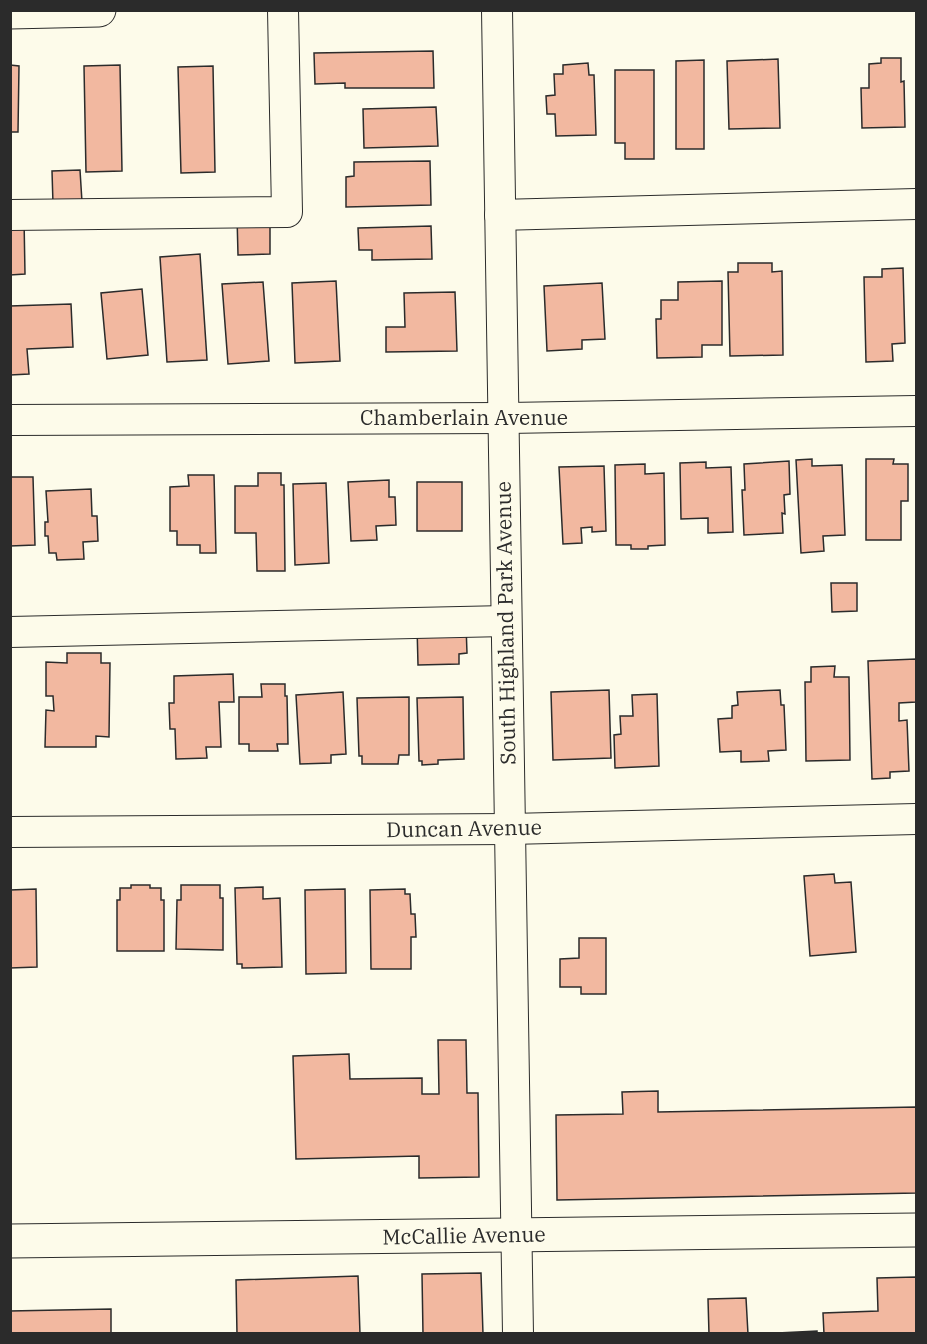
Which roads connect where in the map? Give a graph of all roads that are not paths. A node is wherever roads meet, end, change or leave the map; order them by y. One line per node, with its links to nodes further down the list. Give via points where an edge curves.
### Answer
1 (99, 10): 4 (main road)
2 (283, 10): 7 (street, via 287,212)
3 (497, 10): 6 (street, South Highland Park Avenue)
4 (10, 12)
5 (916, 204): 6 (street)
6 (500, 214): 9 (street, South Highland Park Avenue)
7 (10, 215)
8 (916, 411): 9 (street, Chamberlain Avenue)
9 (503, 418): 10 (street, Chamberlain Avenue); 11 (street, South Highland Park Avenue)
10 (10, 420)
11 (506, 621): 12 (street); 14 (street, South Highland Park Avenue)
12 (10, 632)
13 (916, 819): 14 (street, Duncan Avenue)
14 (510, 829): 15 (street, Duncan Avenue); 17 (street, South Highland Park Avenue)
15 (10, 832)
16 (916, 1230): 17 (main road, McCallie Avenue)
17 (516, 1235): 18 (main road, McCallie Avenue); 19 (street, South Highland Park Avenue)
18 (10, 1241)
19 (518, 1334)

